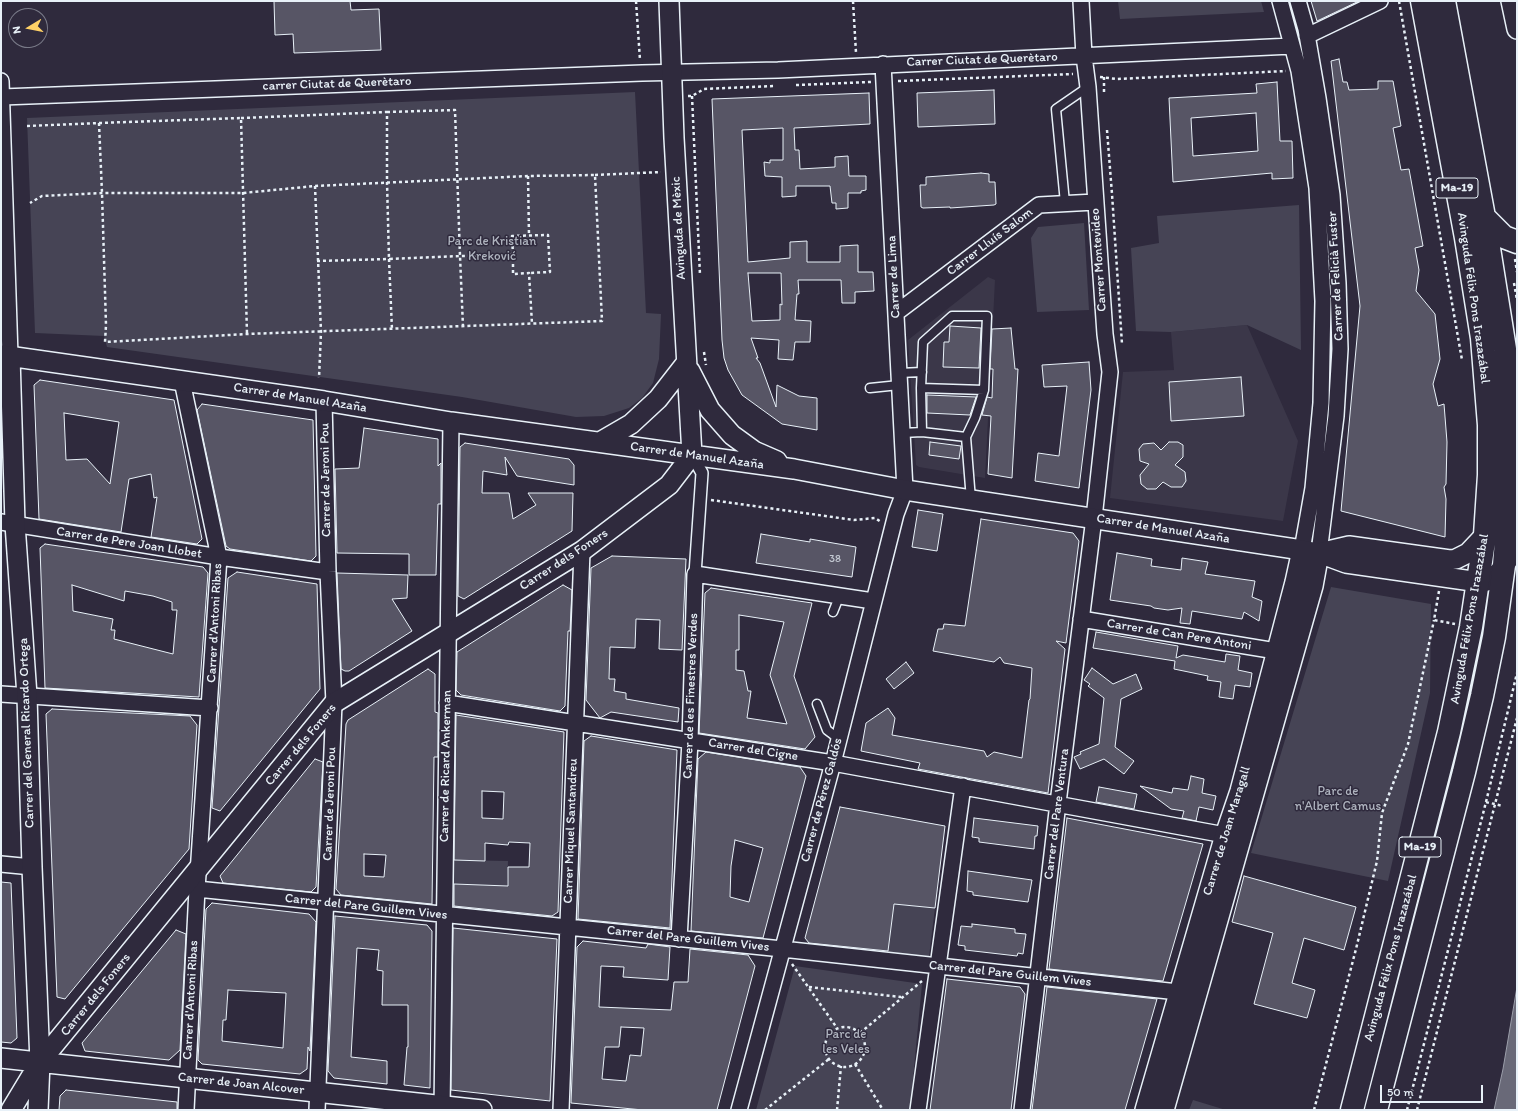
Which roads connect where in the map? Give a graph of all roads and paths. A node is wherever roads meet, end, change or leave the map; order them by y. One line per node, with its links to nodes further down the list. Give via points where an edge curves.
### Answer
1 (636, 1): 19 (path)
2 (669, 1): 20 (street, Avinguda de Mèxic)
3 (853, 1): 17 (path)
4 (1082, 1): 15 (street, Carrer Montevideo)
5 (1280, 1): 14 (street, Carrer de Felicià Fuster)
6 (1298, 1): 13 (street, Carrer de Felicià Fuster)
7 (1380, 1): 13 (street)
8 (1398, 1): 63 (path)
9 (1422, 1): 66 (highway, Avinguda Félix Pons Irazazábal / Ma-19, via 1468,246)
10 (1444, 1): 46 (highway, Avinguda Félix Pons Irazazábal / Ma-19)
11 (1511, 1): 12 (street)
12 (1517, 29)
13 (1307, 36): 88 (street, Carrer de Felicià Fuster, via 1332,195 1339,334 1336,416)
14 (1292, 46): 15 (street, Carrer Ciutat de Querètaro); 18 (street, Carrer de Felicià Fuster)
15 (1084, 56): 16 (street, Carrer Ciutat de Querètaro); 24 (street, Carrer Montevideo)
16 (883, 64): 17 (street, Carrer Ciutat de Querètaro); 23 (street, Carrer de Lima)
17 (856, 66): 20 (street, Carrer Ciutat de Querètaro)
18 (1299, 71): 21 (path, via 1117,79); 88 (street, Carrer de Felicià Fuster, via 1317,188 1323,310 1322,403 1313,488)
19 (642, 73): 20 (street, carrer Ciutat de Querètaro); 27 (street, carrer Ciutat de Querètaro)
20 (672, 73): 28 (street, Avinguda de Mèxic)
21 (1104, 77): 24 (path); 29 (path)
22 (1, 81): 27 (street)
23 (884, 81): 24 (path, via 1074,74); 26 (path); 54 (street, Carrer de Lima)
24 (1088, 81): 43 (street, Carrer Montevideo); 45 (lane, via 1056,109)
25 (783, 85): 28 (path, via 704,89 692,96)
26 (790, 85)
27 (2, 97): 62 (street)
28 (673, 97): 35 (street, Avinguda de Mèxic)
29 (1104, 98)
30 (386, 112): 31 (path); 38 (path, via 455,110); 39 (path)
31 (241, 118): 32 (path); 42 (path)
32 (100, 123): 33 (path); 41 (path)
33 (27, 126)
34 (1106, 126): 60 (path)
35 (676, 171): 37 (path); 64 (street, Avinguda de Mèxic)
36 (528, 176): 37 (path); 38 (path); 47 (path)
37 (595, 176): 55 (path, via 602,321)
38 (458, 180): 39 (path); 50 (path)
39 (387, 182): 40 (path); 51 (path)
40 (315, 186): 42 (path); 52 (path)
41 (102, 193): 42 (path); 44 (path, via 42,196); 59 (path, via 106,342)
42 (243, 193): 59 (path)
43 (1095, 202): 45 (street, Carrer Lluís Salom); 83 (street, Carrer Montevideo, via 1110,372)
44 (30, 203)
45 (1065, 203): 54 (street, Carrer Lluís Salom, via 1039,205)
46 (1484, 217): 48 (highway, via 1504,237); 61 (highway, Avinguda Félix Pons Irazazábal / Ma-19)
47 (529, 236): 49 (path, via 512,236); 53 (path, via 548,235 550,272)
48 (1517, 242)
49 (513, 255): 50 (path); 53 (path, via 513,274)
50 (460, 256): 51 (path); 56 (path)
51 (389, 259): 52 (path); 57 (path)
52 (317, 261): 58 (path)
53 (529, 273): 55 (path)
54 (896, 313): 68 (street, Carrer de Lima)
55 (532, 324): 56 (path)
56 (463, 327): 57 (path)
57 (392, 330): 58 (path)
58 (320, 332): 59 (path); 67 (path)
59 (247, 334)
60 (1122, 346)
61 (1511, 346): 66 (street, via 1492,360); 90 (highway, Avinguda Félix Pons Irazazábal / Ma-19)
62 (5, 356): 69 (street, Carrer de Manuel Azaña); 84 (street, Carrer del General Ricardo Ortega)
63 (1462, 360)
64 (686, 363): 78 (street, Carrer de Manuel Azaña, via 653,404 631,424); 79 (street, Avinguda de Mèxic); 80 (street, Carrer de Manuel Azaña, via 710,410 732,435 754,451)
65 (922, 372): 68 (lane); 71 (lane); 72 (lane, via 923,342 952,316 988,316)
66 (1486, 376): 85 (highway, Avinguda Félix Pons Irazazábal / Ma-19, via 1489,475)
67 (319, 378)
68 (899, 379): 70 (lane); 76 (street, Carrer de Lima)
69 (182, 381): 73 (street, Carrer de Manuel Azaña); 89 (street, Carrer d'Antoni Ribas)
70 (870, 388)
71 (921, 388): 72 (lane); 75 (lane)
72 (984, 390): 77 (lane)
73 (324, 401): 74 (street, Carrer de Manuel Azaña); 91 (street, Carrer de Jeroni Pou)
74 (451, 422): 78 (street, Carrer de Manuel Azaña); 99 (street, Carrer de Ricard Ankerman)
75 (922, 432): 76 (lane); 77 (lane)
76 (902, 433): 81 (street, Carrer de Lima)
77 (966, 437): 82 (lane)
78 (600, 442): 79 (street, Carrer de Manuel Azaña)
79 (692, 455): 80 (street, Carrer de Manuel Azaña); 87 (street, Carrer dels Foners, via 669,485); 92 (street, Carrer de les Finestres Verdes, via 702,473)
80 (794, 469): 81 (street, Carrer de Manuel Azaña)
81 (905, 490): 82 (street, Carrer de Manuel Azaña); 95 (street, Carrer de Pérez Galdós)
82 (971, 500): 83 (street, Carrer de Manuel Azaña)
83 (1094, 518): 88 (street, Carrer de Manuel Azaña); 97 (street, Carrer del Pare Ventura)
84 (8, 523): 89 (street, Carrer de Pere Joan Llobet); 103 (street, Carrer del General Ricardo Ortega)
85 (1485, 535): 88 (street, via 1468,553 1450,560 1349,546); 93 (highway, Avinguda Félix Pons Irazazábal / Ma-19)
86 (1517, 548): 90 (street)
87 (582, 551): 99 (street, Carrer dels Foners); 109 (street, Carrer Miquel Santandreu)
88 (1310, 551): 93 (street, Carrer de Manuel Azaña, via 1346,563); 100 (street, Carrer de Joan Maragall, via 1295,582); 155 (street, Carrer de Joan Maragall, via 1313,586)
89 (219, 557): 91 (street, Carrer de Pere Joan Llobet); 107 (street, Carrer d'Antoni Ribas)
90 (1504, 565): 93 (street, via 1487,581); 158 (highway, Avinguda Félix Pons Irazazábal / Ma-19, via 1494,637 1470,747)
91 (328, 572): 104 (street, Carrer de Jeroni Pou)
92 (695, 574): 94 (street); 111 (street, Carrer de les Finestres Verdes)
93 (1478, 582): 157 (highway, Avinguda Félix Pons Irazazábal / Ma-19, via 1449,732)
94 (839, 597): 95 (street); 96 (lane)
95 (873, 601): 110 (street, Carrer de Pérez Galdós)
96 (833, 612)
97 (1081, 619): 100 (street, Carrer de Can Pere Antoni); 115 (street, Carrer del Pare Ventura)
98 (1434, 620): 156 (path, via 1408,744 1382,813 1376,862)
99 (448, 633): 104 (street, Carrer dels Foners); 105 (street, Carrer de Ricard Ankerman)
100 (1276, 651): 118 (street, Carrer de Joan Maragall, via 1240,791)
101 (1517, 674): 114 (path)
102 (1, 694): 103 (street)
103 (27, 696): 107 (street); 120 (street, Carrer del General Ricardo Ortega)
104 (334, 702): 121 (street, Carrer dels Foners); 123 (street, Carrer de Jeroni Pou)
105 (447, 703): 109 (street, Carrer del Cigne); 124 (street, Carrer de Ricard Ankerman)
106 (817, 704): 110 (lane, via 827,730)
107 (210, 708): 121 (street, Carrer d'Antoni Ribas)
108 (1517, 718): 116 (path)
109 (575, 722): 111 (street, Carrer del Cigne); 125 (street, Carrer Miquel Santandreu)
110 (839, 739): 112 (street, Carrer de Pérez Galdós)
111 (690, 741): 112 (street, Carrer del Cigne); 126 (street, Carrer de les Finestres Verdes)
112 (833, 762): 113 (street, Carrer del Cigne); 127 (street, Carrer de Pérez Galdós)
113 (963, 786): 115 (street, Carrer del Cigne); 128 (street)
114 (1486, 802): 116 (path); 159 (path)
115 (1058, 803): 118 (street, Carrer del Cigne); 129 (street, Carrer del Pare Ventura)
116 (1496, 804): 117 (path); 160 (path)
117 (1503, 806)
118 (1225, 835): 131 (street, Carrer de Joan Maragall)
119 (1, 864): 120 (street)
120 (32, 867): 137 (street, Carrer del General Ricardo Ortega)
121 (199, 869): 122 (street); 137 (street, Carrer dels Foners)
122 (197, 889): 123 (street, Carrer del Pare Guillem Vives); 140 (street, Carrer d'Antoni Ribas)
123 (326, 903): 124 (street, Carrer del Pare Guillem Vives); 141 (street, Carrer de Jeroni Pou)
124 (445, 915): 125 (street, Carrer del Pare Guillem Vives); 142 (street, Carrer de Ricard Ankerman)
125 (568, 927): 126 (street, Carrer del Pare Guillem Vives); 147 (street, Carrer Miquel Santandreu)
126 (679, 939): 127 (street, Carrer del Pare Guillem Vives)
127 (782, 949): 128 (street, Carrer del Pare Guillem Vives); 130 (path); 148 (street, Carrer de Pérez Galdós)
128 (938, 967): 129 (street, Carrer del Pare Guillem Vives); 132 (path); 152 (street)
129 (1038, 977): 131 (street, Carrer del Pare Guillem Vives); 153 (street, Carrer del Pare Ventura)
130 (808, 987): 132 (path); 133 (path)
131 (1178, 992): 154 (street, Carrer de Joan Maragall)
132 (902, 998): 134 (path)
133 (837, 1028): 134 (path, via 850,1027); 136 (path, via 827,1038 825,1046)
134 (860, 1033): 138 (path, via 865,1046 861,1059)
135 (1, 1058): 137 (street, Carrer de Joan Alcover)
136 (829, 1059): 139 (path); 149 (path)
137 (40, 1062): 140 (street, Carrer de Joan Alcover); 143 (street, Carrer dels Foners); 144 (street, Carrer del General Ricardo Ortega)
138 (856, 1064): 139 (path); 151 (path)
139 (841, 1066): 150 (path)
140 (187, 1078): 141 (street, Carrer de Joan Alcover); 145 (street, Carrer d'Antoni Ribas)
141 (317, 1101): 142 (street, Carrer de Joan Alcover)
142 (442, 1108): 146 (street, Carrer de Joan Alcover)
143 (11, 1110)
144 (38, 1110)
145 (186, 1110)
146 (482, 1110)
147 (561, 1110)
148 (739, 1110)
149 (765, 1110)
150 (837, 1110)
151 (883, 1110)
152 (918, 1110)
153 (1022, 1110)
154 (1145, 1110)
155 (1164, 1110)
156 (1314, 1110)
157 (1352, 1110)
158 (1376, 1110)
159 (1407, 1110)
160 (1417, 1110)

